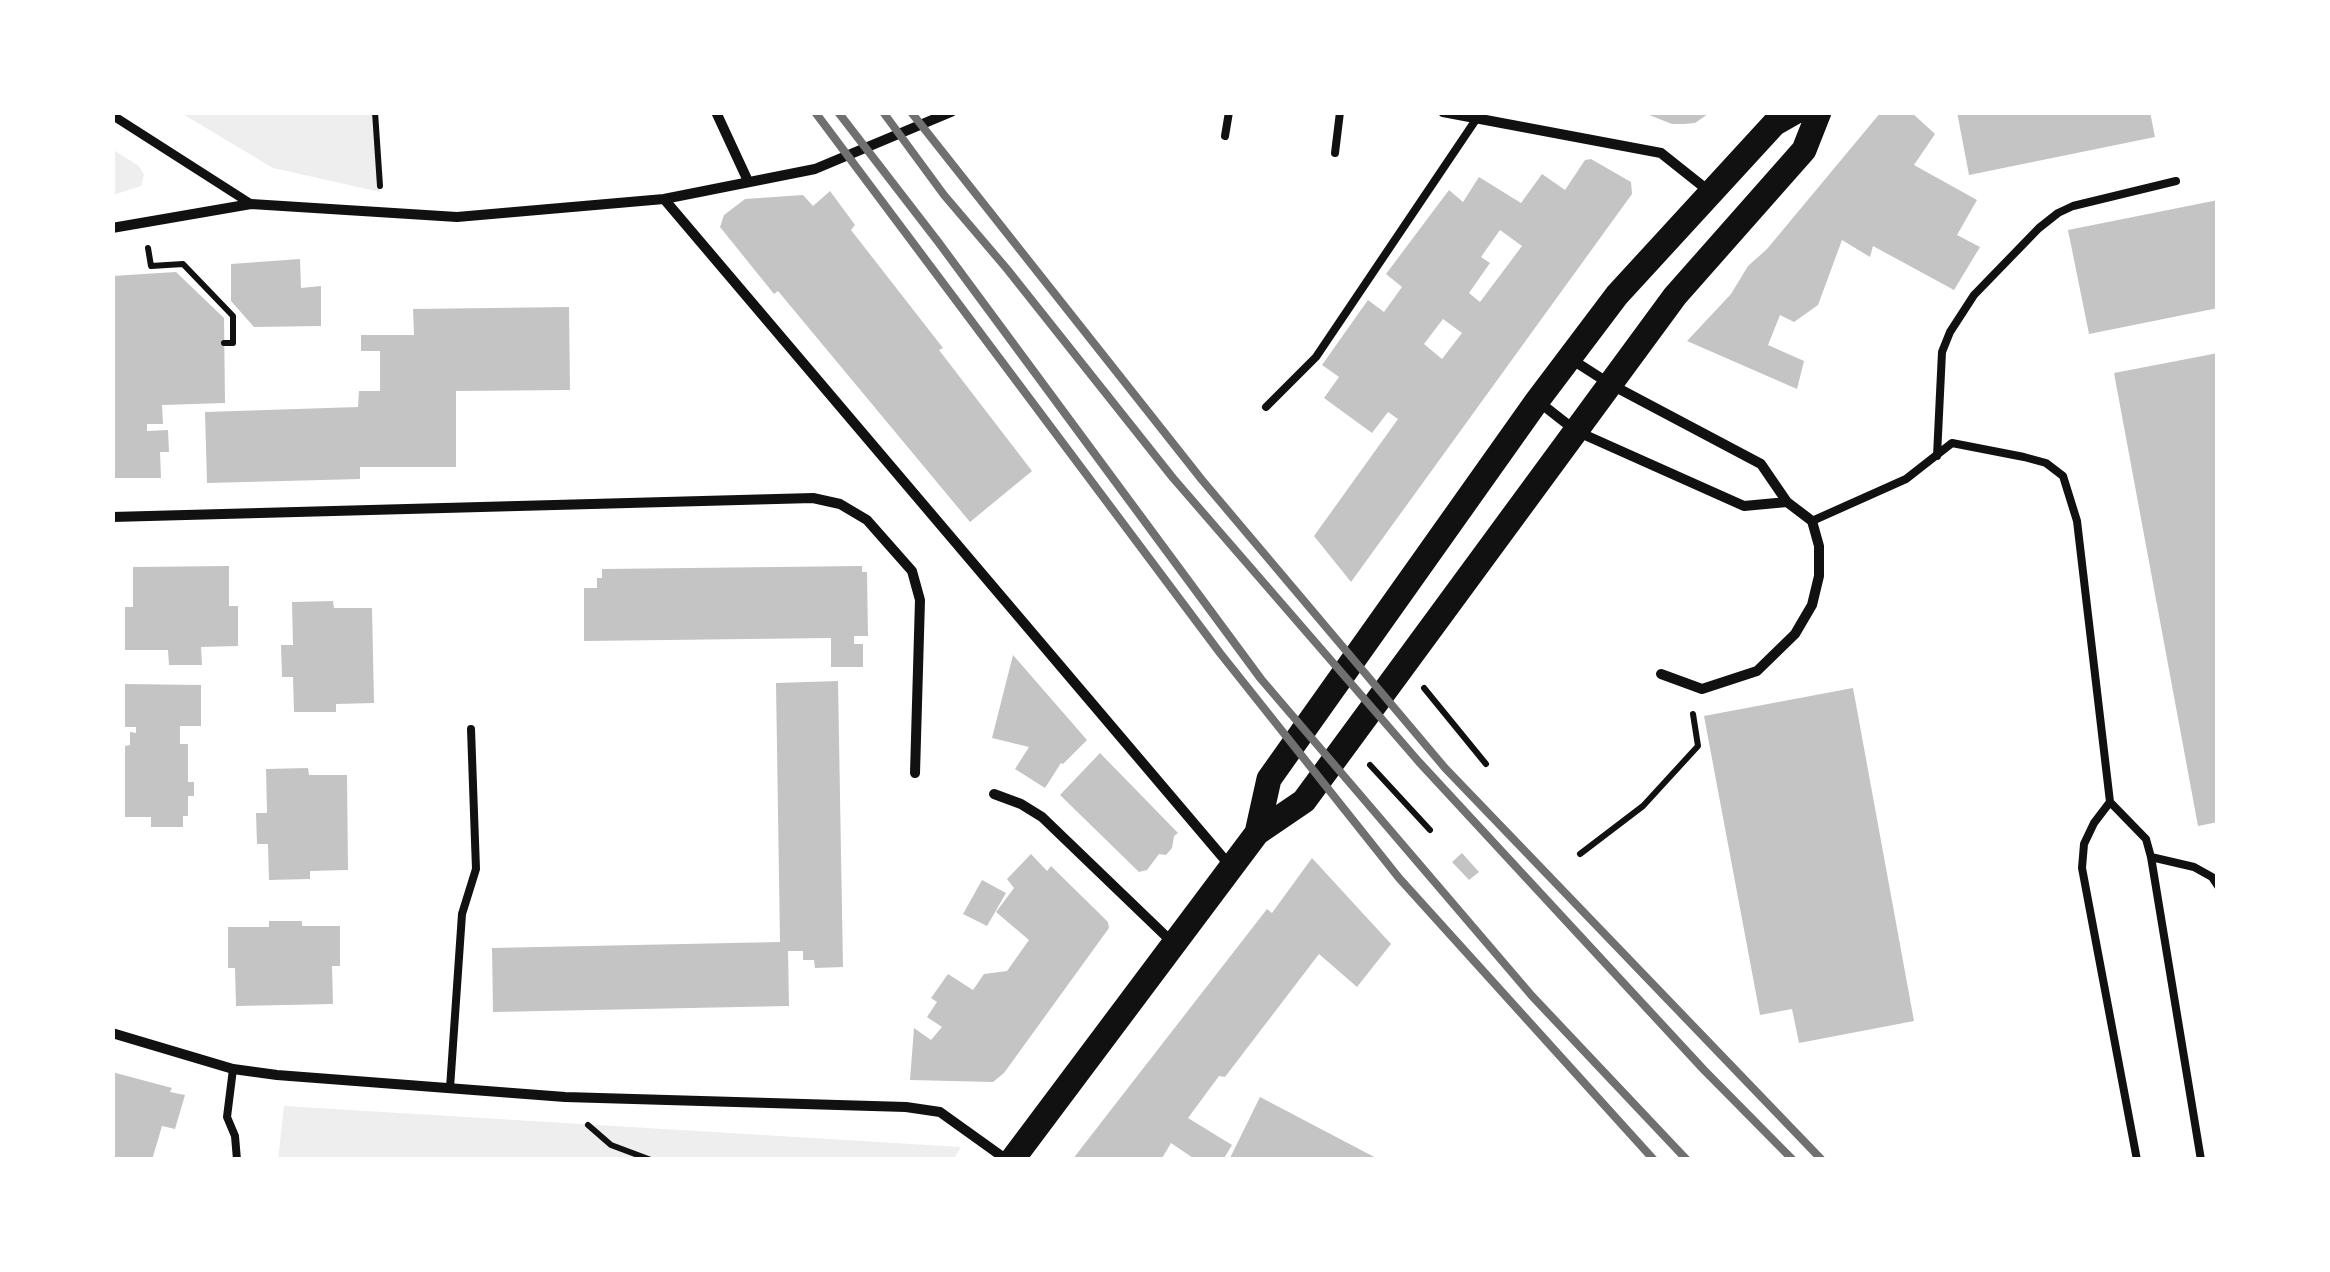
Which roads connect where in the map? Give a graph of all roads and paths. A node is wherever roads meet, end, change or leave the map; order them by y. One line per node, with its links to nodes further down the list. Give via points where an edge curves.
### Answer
1 (375, 112): 18 (path)
2 (716, 112): 13 (street)
3 (951, 112): 13 (street, via 814,169)
4 (1229, 112): 11 (lane)
5 (1340, 112): 12 (lane)
6 (1444, 112): 10 (street)
7 (1795, 112): 15 (main road, via 1774,124)
8 (1819, 112): 23 (main road, via 1804,150 1690,278)
9 (112, 115): 17 (street)
10 (1477, 118): 15 (street, via 1661,153); 25 (lane, via 1316,357)
11 (1225, 136)
12 (1335, 153)
13 (748, 181): 16 (street)
14 (2176, 181): 27 (lane, via 2058,213 1974,295 1942,352)
15 (1711, 192): 22 (main road)
16 (664, 199): 18 (street, via 458,217); 44 (street)
17 (251, 204): 18 (street); 19 (street)
18 (382, 214)
19 (112, 228)
20 (149, 255): 21 (path, via 151,266 182,264 234,316 233,343)
21 (224, 343)
22 (1570, 358): 23 (street); 24 (main road)
23 (1610, 384): 26 (main road); 28 (street, via 1761,464)
24 (1537, 401): 26 (street); 41 (main road, via 1269,779)
25 (1266, 406)
26 (1576, 431): 28 (street, via 1744,506); 41 (main road, via 1304,801)
27 (1937, 456): 30 (lane, via 1906,479); 39 (lane, via 1952,444 2024,456 2063,476 2076,521)
28 (1787, 502): 30 (street)
29 (112, 517): 37 (street, via 813,498 840,504 867,520 912,571 920,600)
30 (1812, 521): 33 (street, via 1819,576 1795,634 1757,671)
31 (1660, 674): 33 (street)
32 (1424, 687): 36 (path)
33 (1702, 690): 42 (path, via 1692,716 1698,746 1642,806)
34 (472, 729): 49 (lane, via 476,869 462,914)
35 (1368, 764): 40 (path)
36 (1486, 764)
37 (915, 772)
38 (994, 794): 46 (street, via 1042,817)
39 (2110, 802): 43 (lane, via 2146,840); 54 (lane, via 2084,844 2082,868)
40 (1430, 830)
41 (1257, 833): 44 (main road)
42 (1580, 854)
43 (2151, 857): 45 (lane, via 2194,867); 55 (lane)
44 (1231, 868): 46 (main road)
45 (2218, 886)
46 (1174, 944): 53 (main road)
47 (112, 1033): 48 (street)
48 (233, 1069): 49 (street); 51 (lane, via 227,1118)
49 (450, 1088): 50 (street)
50 (565, 1097): 52 (path, via 604,1139); 53 (street, via 940,1112)
51 (238, 1160)
52 (651, 1160)
53 (1010, 1160)
54 (2137, 1160)
55 (2201, 1160)

